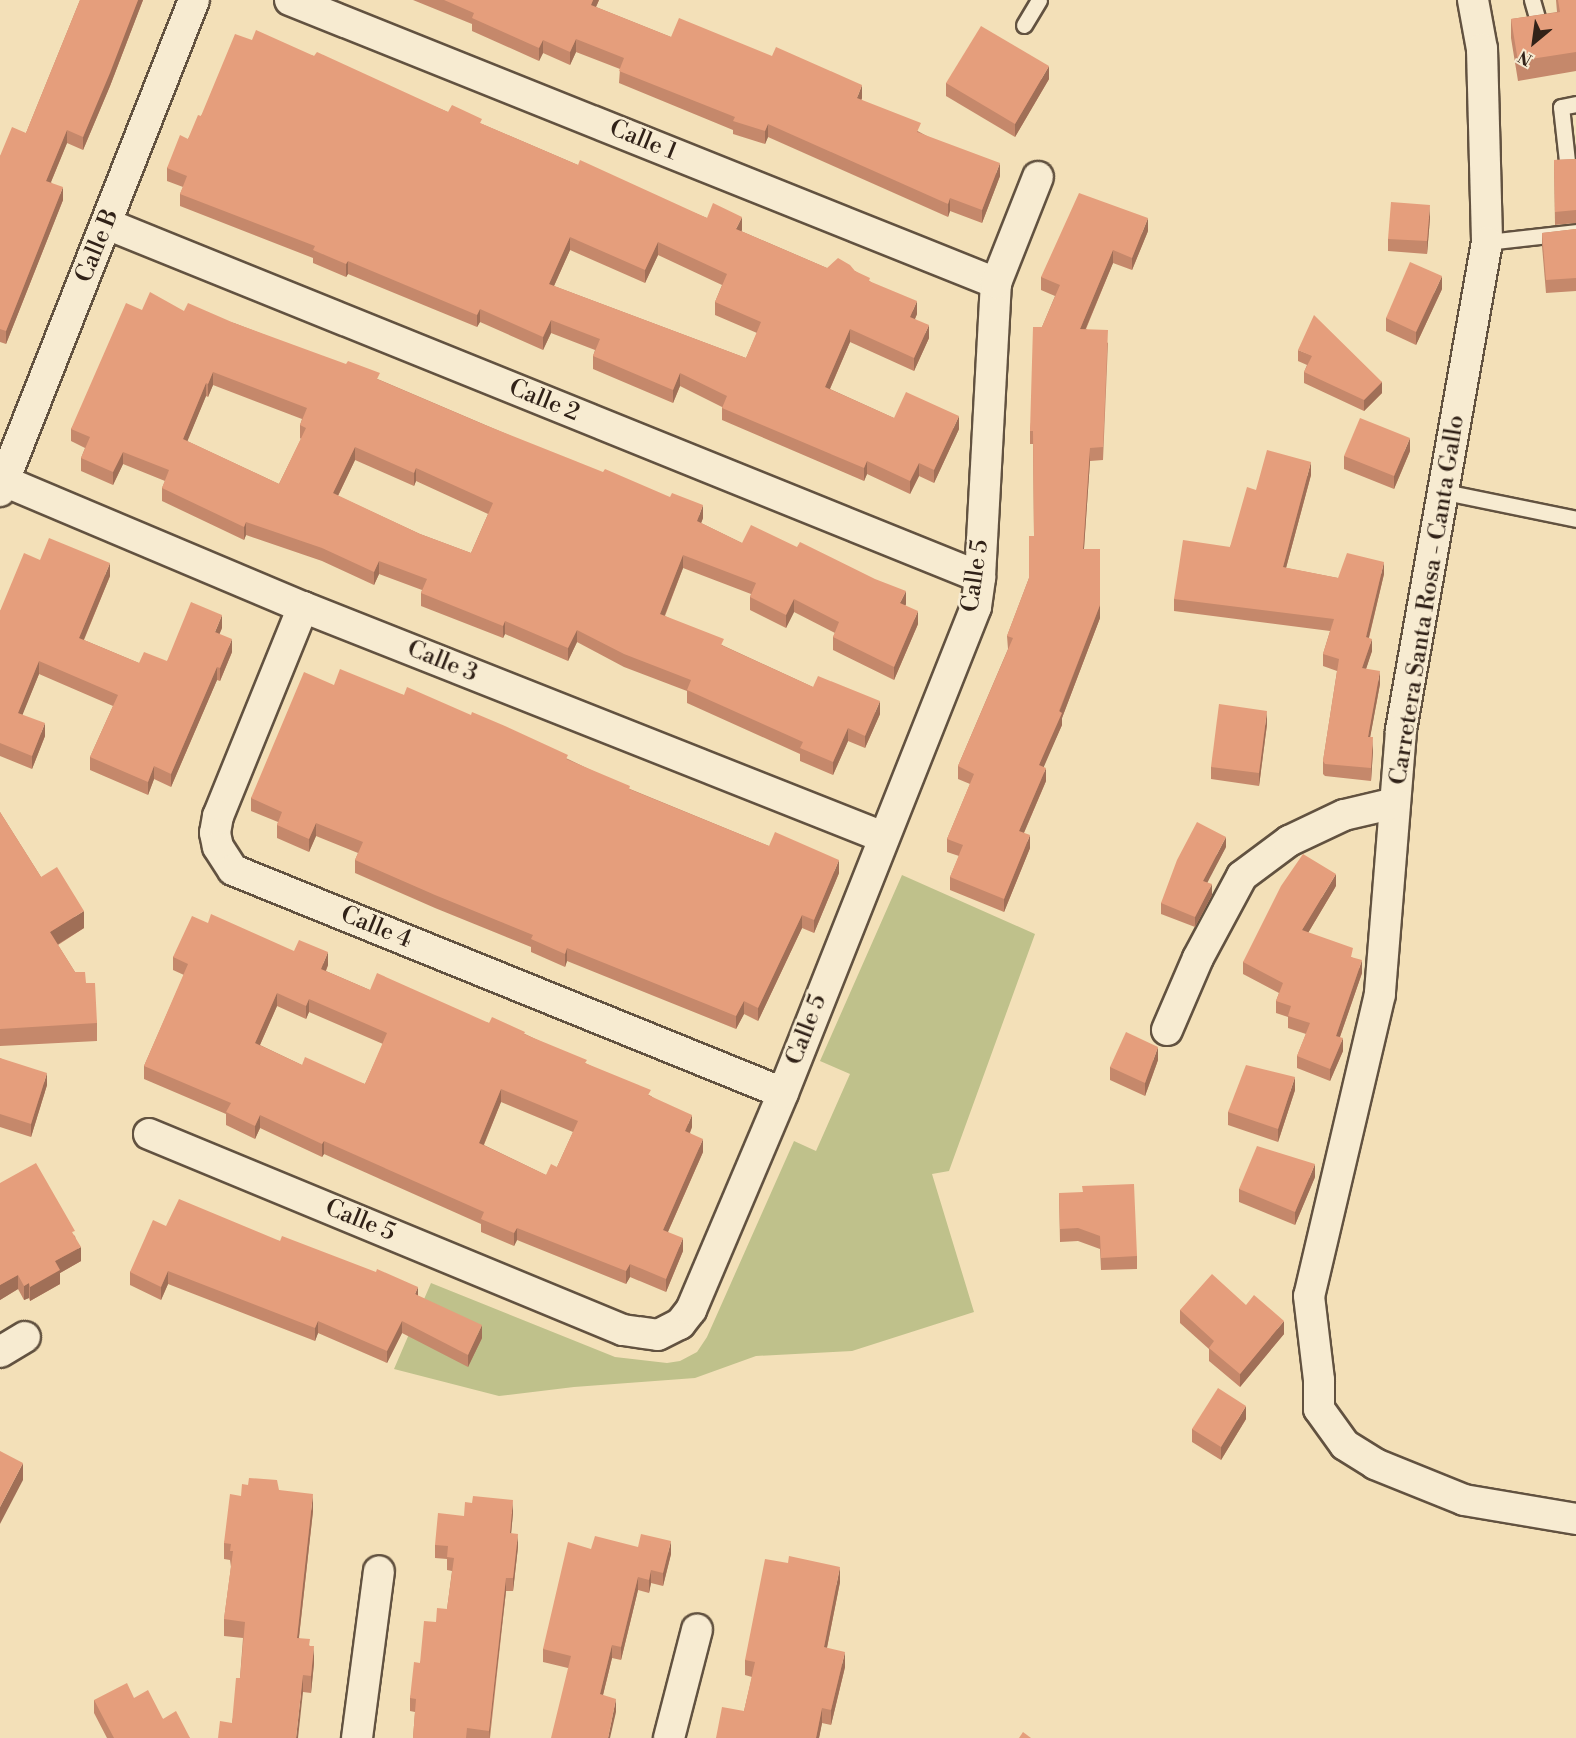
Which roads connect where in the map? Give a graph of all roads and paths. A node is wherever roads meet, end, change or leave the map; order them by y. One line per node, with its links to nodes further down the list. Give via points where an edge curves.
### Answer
1 (194, 0): 12 (street, Calle B)
2 (290, 0): 6 (street, Calle 1)
3 (1039, 0): 8 (lane)
4 (1473, 0): 14 (street, Carretera Santa Rosa - Canta Gallo, via 1482,49)
5 (1533, 0): 7 (lane)
6 (339, 9): 15 (street, Calle 1)
7 (1537, 18)
8 (1024, 25)
9 (1576, 104): 10 (lane, via 1561,106)
10 (1567, 161)
11 (1038, 177): 15 (street, Calle 5)
12 (107, 224): 16 (street, Calle B); 19 (street, Calle 2)
13 (1576, 232): 14 (lane)
14 (1487, 242): 17 (street, Carretera Santa Rosa - Canta Gallo)
15 (996, 283): 19 (street, Calle 5)
16 (2, 486): 20 (street, Calle 3)
17 (1445, 492): 18 (lane); 21 (street, Carretera Santa Rosa - Canta Gallo, via 1401,731)
18 (1576, 519)
19 (980, 577): 22 (street, Calle 5, via 969,626)
20 (303, 607): 22 (street, Calle 3); 24 (street, Calle 4, via 218,816 218,847 233,870)
21 (1395, 803): 23 (street, via 1344,815 1289,841 1242,876 1198,958); 26 (street, Carretera Santa Rosa - Canta Gallo, via 1380,994 1309,1296 1320,1409 1345,1445 1375,1464 1464,1500)
22 (883, 837): 24 (street, Calle 5)
23 (1167, 1030)
24 (783, 1093): 25 (street, Calle 5, via 691,1310 680,1324 658,1335 623,1330)
25 (149, 1134)
26 (1576, 1519)
27 (379, 1571): 29 (street)
28 (697, 1630): 30 (street)
29 (357, 1738)
30 (669, 1738)

